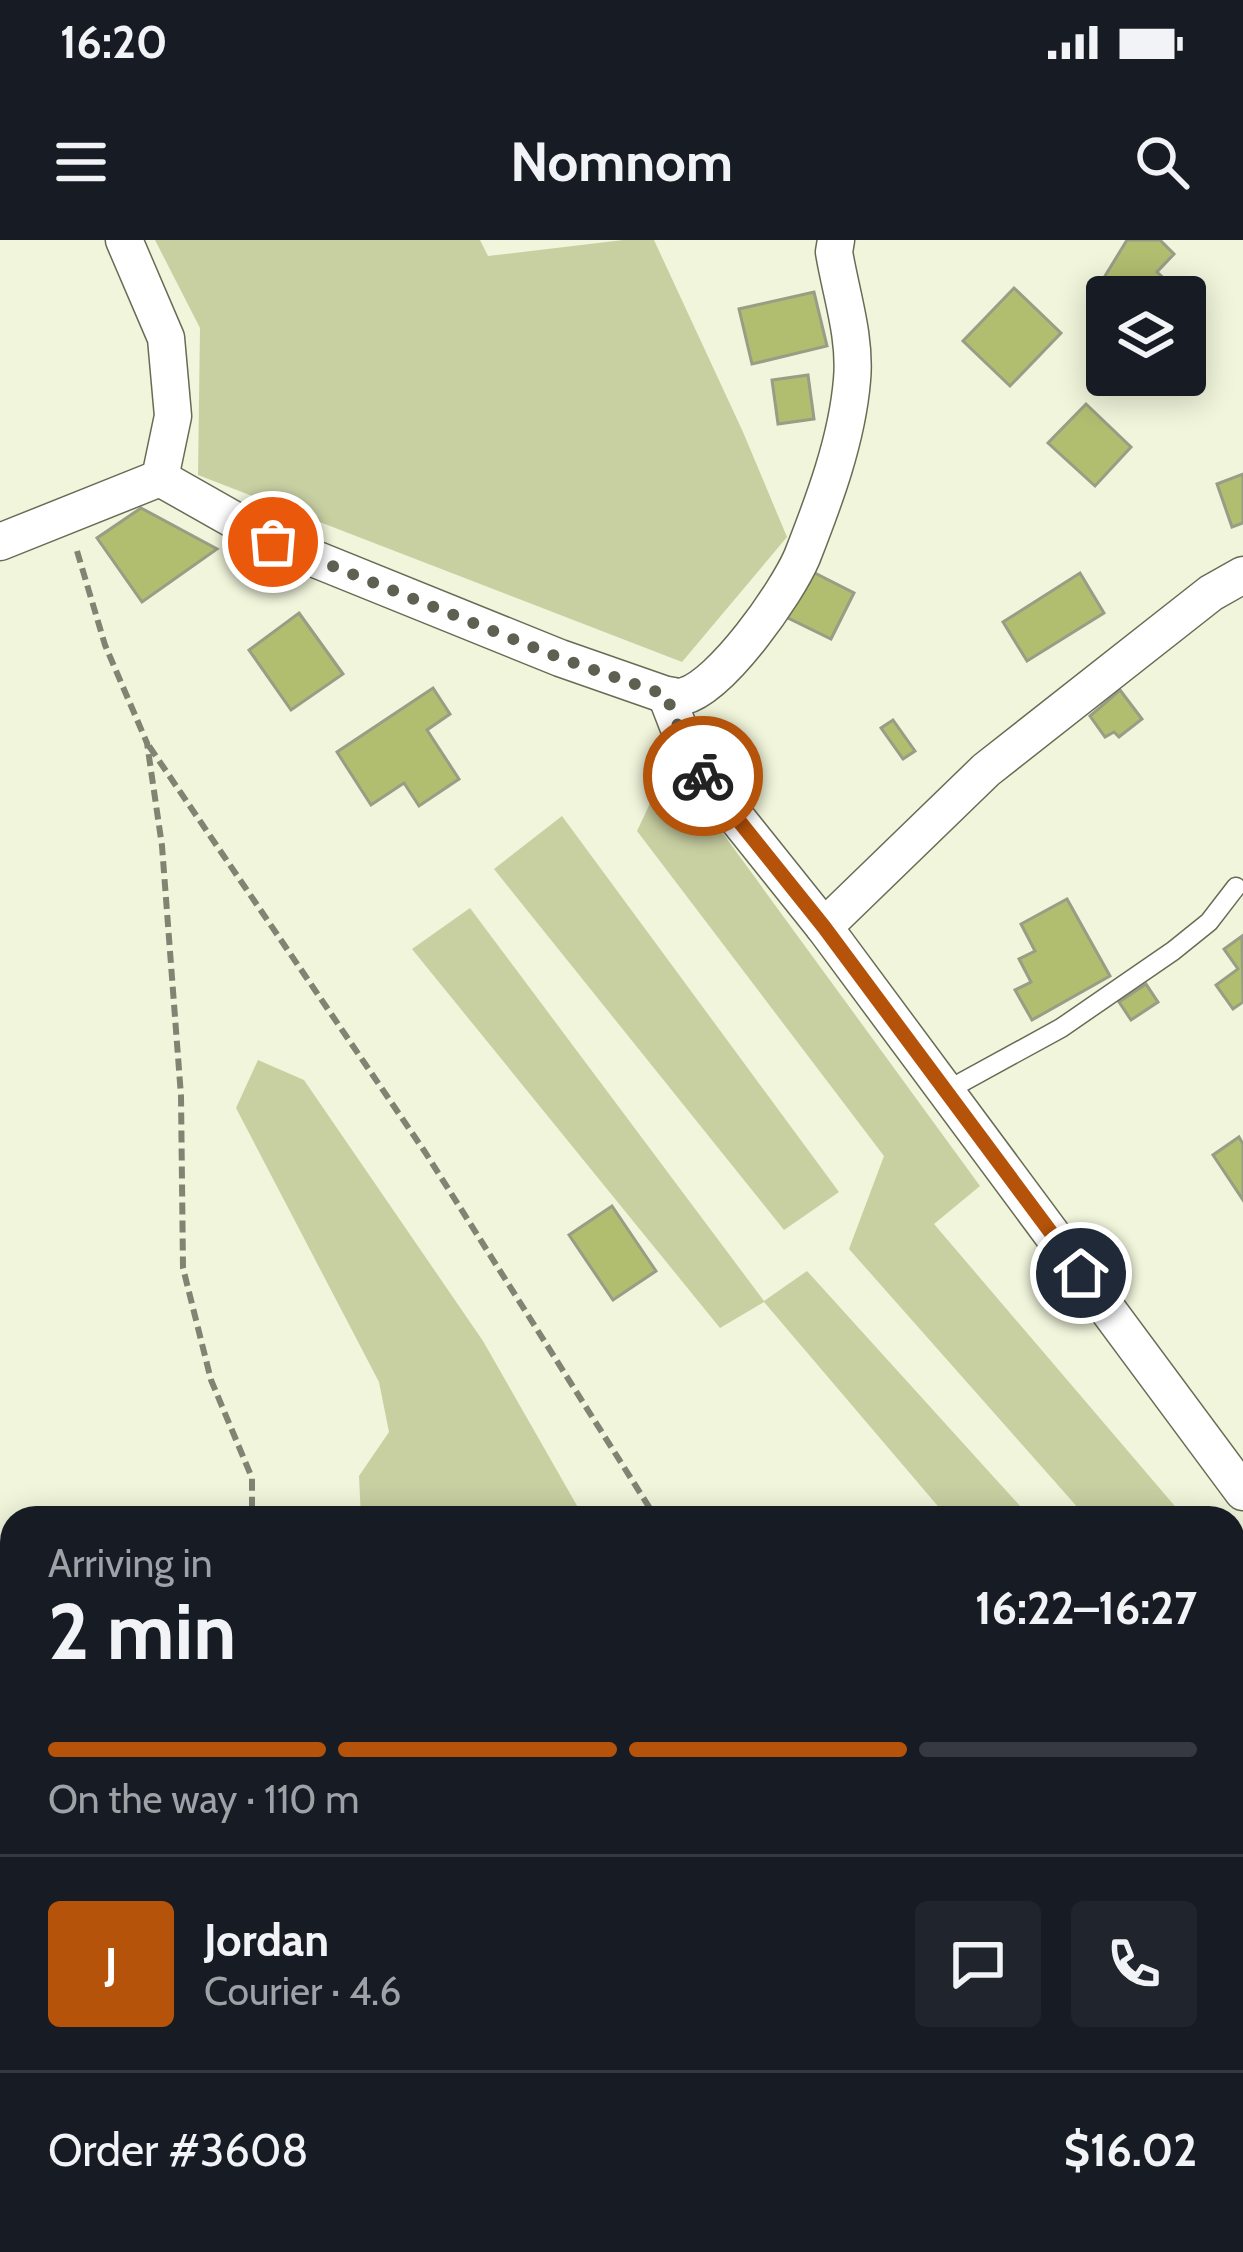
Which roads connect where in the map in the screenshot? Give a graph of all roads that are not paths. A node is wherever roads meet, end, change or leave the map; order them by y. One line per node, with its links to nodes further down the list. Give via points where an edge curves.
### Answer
1 (124, 240): 3 (street, via 166,338 173,416)
2 (836, 240): 6 (street, via 853,376 842,440 800,562 720,674 684,696)
3 (160, 478): 4 (street); 6 (street, via 273,542)
4 (0, 542)
5 (1243, 575): 8 (street, via 986,770)
6 (666, 695): 8 (street, via 692,762)
7 (1236, 887): 9 (lane, via 1173,951 1061,1028)
8 (824, 927): 9 (street)
9 (946, 1091): 10 (street)
10 (1243, 1492)

